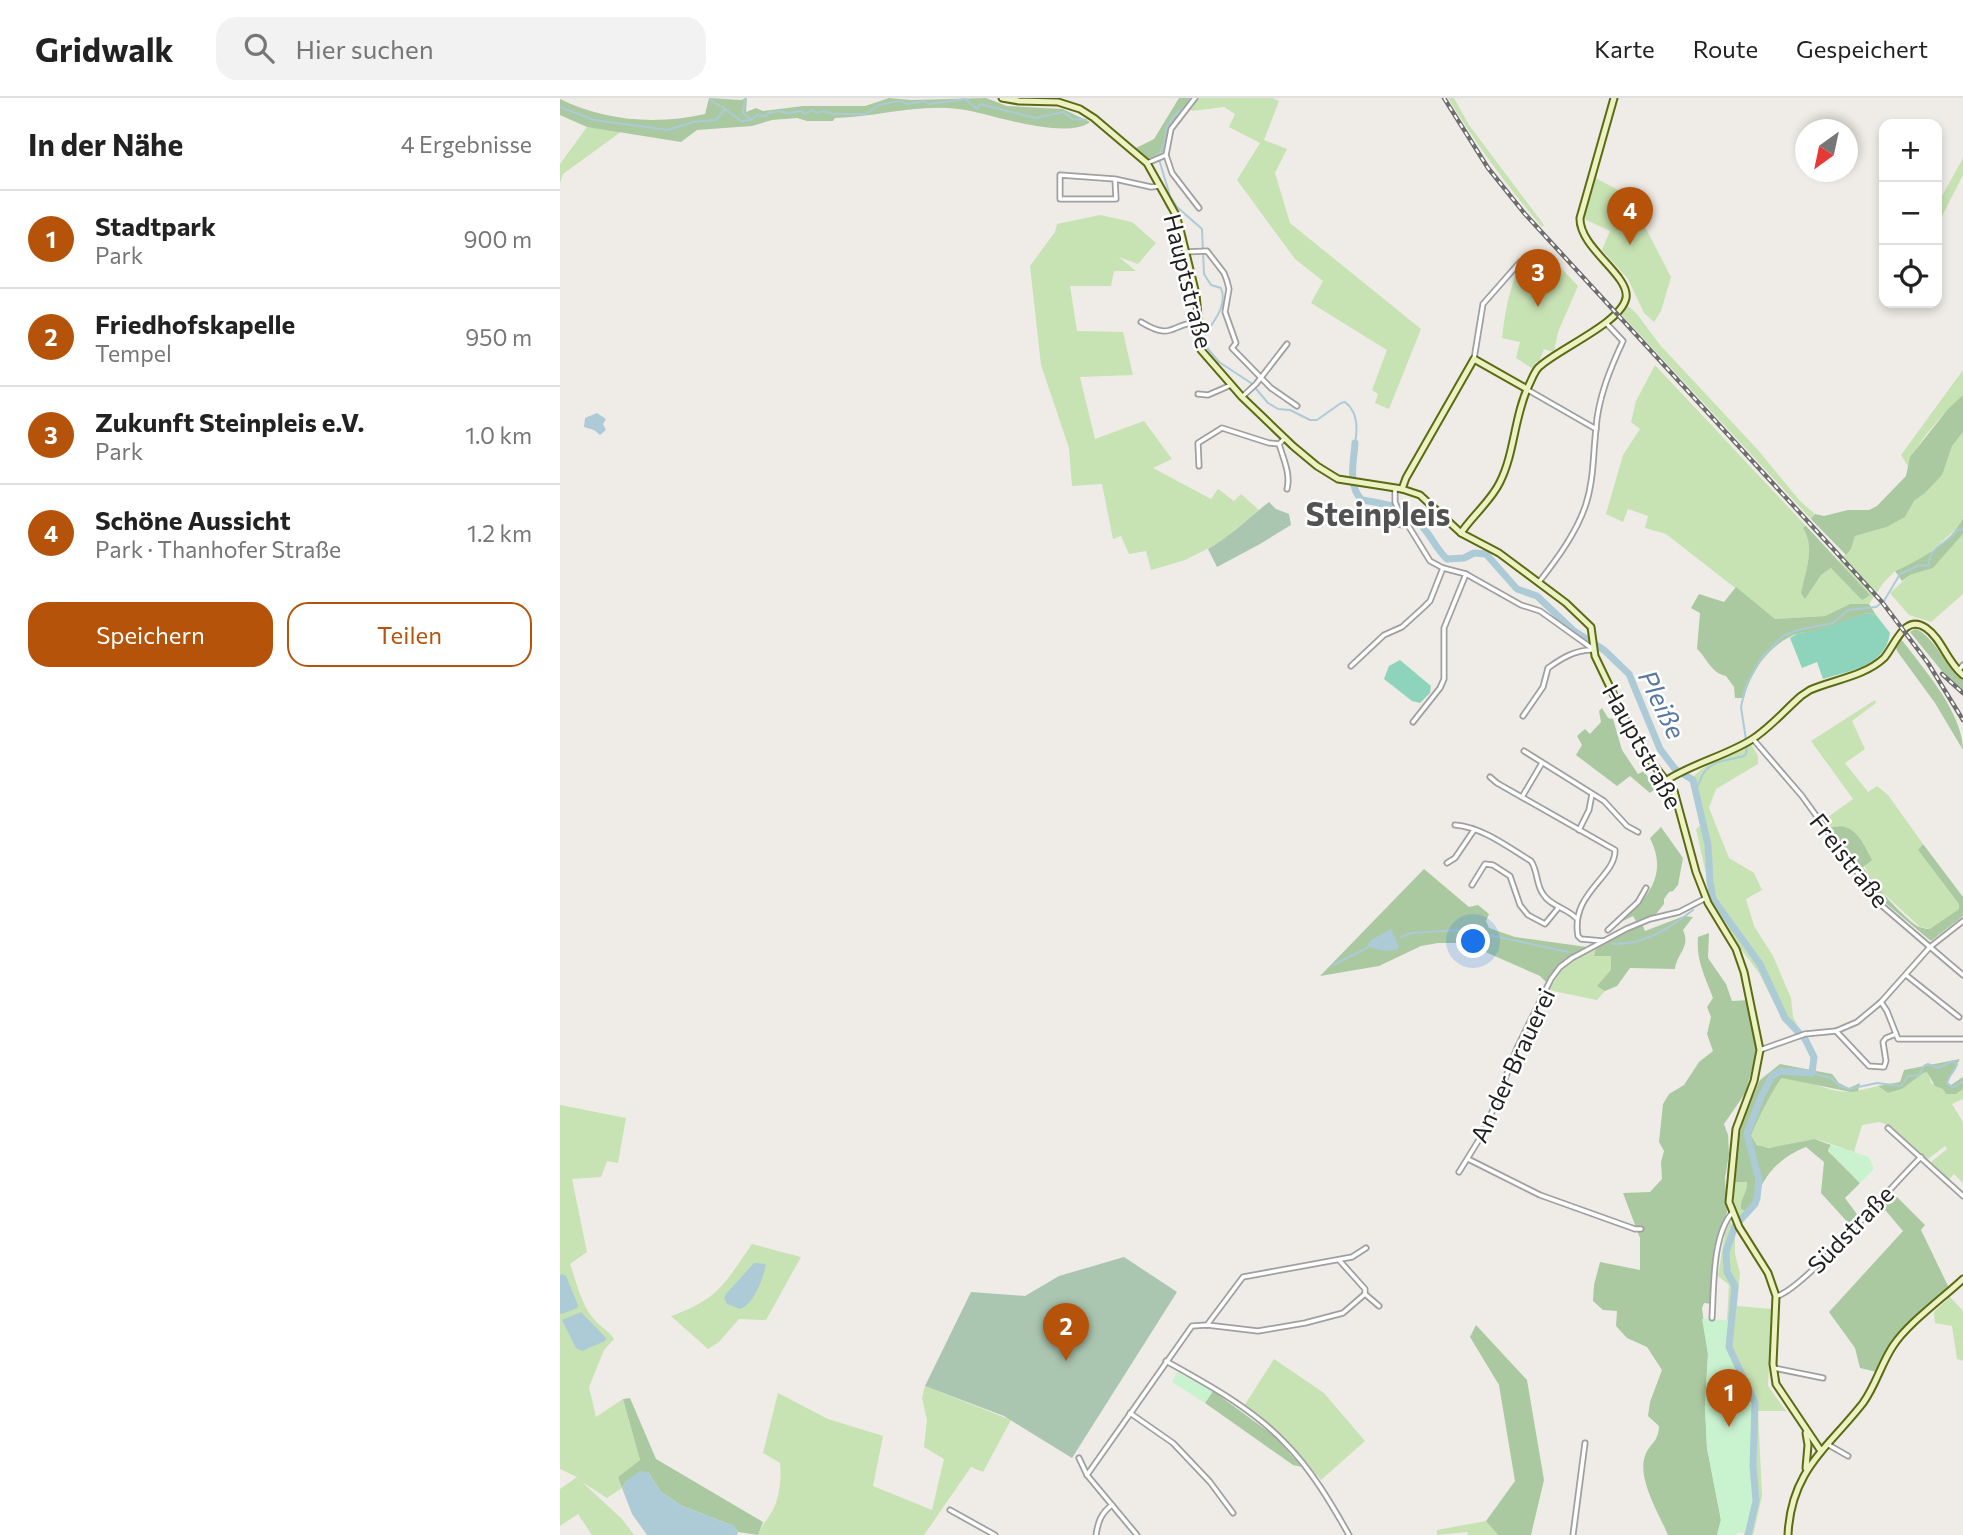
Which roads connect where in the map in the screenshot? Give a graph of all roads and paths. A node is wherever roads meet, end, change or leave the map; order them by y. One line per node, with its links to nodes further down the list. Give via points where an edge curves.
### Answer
1 (1002, 98): 5 (main road, Hauptstraße, via 1058,102 1080,109)
2 (1614, 98): 13 (main road, via 1579,227 1624,285 1622,308)
3 (1194, 99): 4 (street, via 1171,129)
4 (1166, 155): 5 (street); 8 (street, via 1172,173)
5 (1150, 162): 7 (main road, Hauptstraße)
6 (1115, 179): 6 (street, via 1060,175 1060,199 1116,199); 7 (street)
7 (1160, 186): 9 (main road, Hauptstraße, via 1176,215)
8 (1199, 208)
9 (1185, 251): 12 (main road, Hauptstraße); 16 (street, via 1207,251 1224,273 1229,289 1226,312 1236,343 1232,348)
10 (1520, 262): 15 (street, via 1483,304)
11 (1141, 321): 12 (street, via 1159,332)
12 (1199, 322): 17 (main road, Hauptstraße, via 1201,350)
13 (1606, 323): 18 (main road, via 1537,369); 22 (street, via 1623,341)
14 (1287, 345): 16 (street)
15 (1474, 359): 18 (main road); 26 (main road)
16 (1261, 378): 20 (street); 21 (street)
17 (1231, 385): 19 (street, via 1208,395); 20 (main road, Hauptstraße)
18 (1527, 389): 22 (street); 30 (main road, via 1500,484)
19 (1198, 394)
20 (1242, 397): 23 (main road, Hauptstraße)
21 (1297, 406)
22 (1595, 429): 33 (street, via 1593,471 1583,512)
23 (1285, 438): 24 (street); 26 (main road, Hauptstraße, via 1338,479)
24 (1279, 444): 25 (street, via 1222,428 1198,443); 27 (street)
25 (1199, 466)
26 (1400, 487): 29 (street, via 1395,502); 30 (main road, Hauptstraße, via 1428,500)
27 (1287, 489)
28 (1374, 523): 29 (street)
29 (1406, 524): 31 (street, via 1430,561)
30 (1461, 533): 33 (main road, Hauptstraße, via 1489,546)
31 (1443, 568): 32 (street); 36 (street, via 1430,601)
32 (1466, 574): 34 (street, via 1550,617); 39 (street, via 1444,628 1444,678)
33 (1539, 583): 34 (main road, Hauptstraße, via 1583,617 1591,627)
34 (1595, 649): 38 (street, via 1579,650 1548,668 1543,687); 44 (main road, Hauptstraße, via 1639,746)
35 (1963, 665): 37 (street)
36 (1351, 666)
37 (1961, 673): 40 (main road, via 1929,630 1918,625 1906,628 1877,663 1801,696)
38 (1523, 716)
39 (1413, 722)
40 (1749, 741): 44 (main road); 60 (street, Freistraße, via 1802,796 1880,904)
41 (1524, 751): 42 (street)
42 (1542, 763): 45 (street); 46 (street)
43 (1490, 777): 46 (street)
44 (1667, 780): 54 (main road, Hauptstraße, via 1679,804)
45 (1592, 794): 49 (street); 50 (street)
46 (1522, 797): 49 (street)
47 (1455, 825): 48 (street)
48 (1474, 830): 51 (street); 55 (street, via 1531,861 1545,898)
49 (1579, 830): 56 (street, via 1612,846 1615,856)
50 (1638, 832)
51 (1447, 863)
52 (1472, 885): 55 (street, via 1485,864 1493,865 1510,876 1528,915 1545,924)
53 (1646, 888): 58 (street, via 1610,929)
54 (1706, 898): 58 (street, An der Brauerei); 68 (main road, Hauptstraße, via 1736,949)
55 (1559, 907): 56 (street)
56 (1576, 918): 59 (street, via 1581,939)
57 (1963, 921): 60 (street)
58 (1614, 935): 59 (street, An der Brauerei)
59 (1605, 940): 71 (street, An der Brauerei, via 1572,958 1552,979)
60 (1930, 947): 61 (street); 62 (street, Freistraße)
61 (1905, 975): 63 (street); 64 (street)
62 (1963, 975)
63 (1881, 1002): 65 (street, via 1857,1022); 66 (street)
64 (1959, 1017)
65 (1836, 1031): 66 (street, via 1874,1068 1884,1067 1883,1042); 68 (street, via 1805,1034)
66 (1896, 1034): 67 (street, via 1898,1039)
67 (1963, 1039)
68 (1760, 1049): 74 (main road, Hauptstraße, via 1736,1129 1729,1191)
69 (1888, 1128): 70 (street)
70 (1920, 1157): 73 (street); 80 (street, Südstraße, via 1831,1251 1788,1292)
71 (1468, 1158): 72 (street, An der Brauerei); 75 (street, via 1540,1195)
72 (1459, 1172)
73 (1963, 1196)
74 (1733, 1215): 80 (main road, Hauptstraße, via 1768,1273); 82 (street, via 1725,1221 1717,1256)
75 (1641, 1229)
76 (1366, 1248): 77 (street)
77 (1339, 1260): 79 (street); 83 (street, via 1243,1277)
78 (1963, 1279): 90 (main road, via 1899,1338 1872,1391)
79 (1366, 1294): 81 (street); 83 (street, via 1343,1313 1305,1323 1258,1331)
80 (1776, 1296): 85 (main road, Hauptstraße)
81 (1379, 1306)
82 (1712, 1318)
83 (1208, 1325): 84 (street, via 1188,1329)
84 (1166, 1361): 87 (street); 102 (street, via 1239,1405 1285,1443 1334,1507)
85 (1774, 1368): 86 (street); 88 (main road, via 1776,1384)
86 (1823, 1378)
87 (1130, 1413): 95 (street); 98 (street, via 1173,1443)
88 (1804, 1426): 91 (main road); 94 (main road)
89 (1585, 1443): 103 (street)
90 (1827, 1444): 91 (main road); 92 (street)
91 (1821, 1451): 94 (main road)
92 (1848, 1456)
93 (1079, 1458): 95 (street)
94 (1806, 1470): 104 (main road, via 1790,1514)
95 (1087, 1475): 96 (street)
96 (1112, 1505): 100 (street, via 1097,1524); 101 (street)
97 (950, 1510): 99 (street)
98 (1233, 1513)
99 (995, 1535)
100 (1096, 1535)
101 (1137, 1535)
102 (1349, 1535)
103 (1573, 1535)
104 (1788, 1535)

